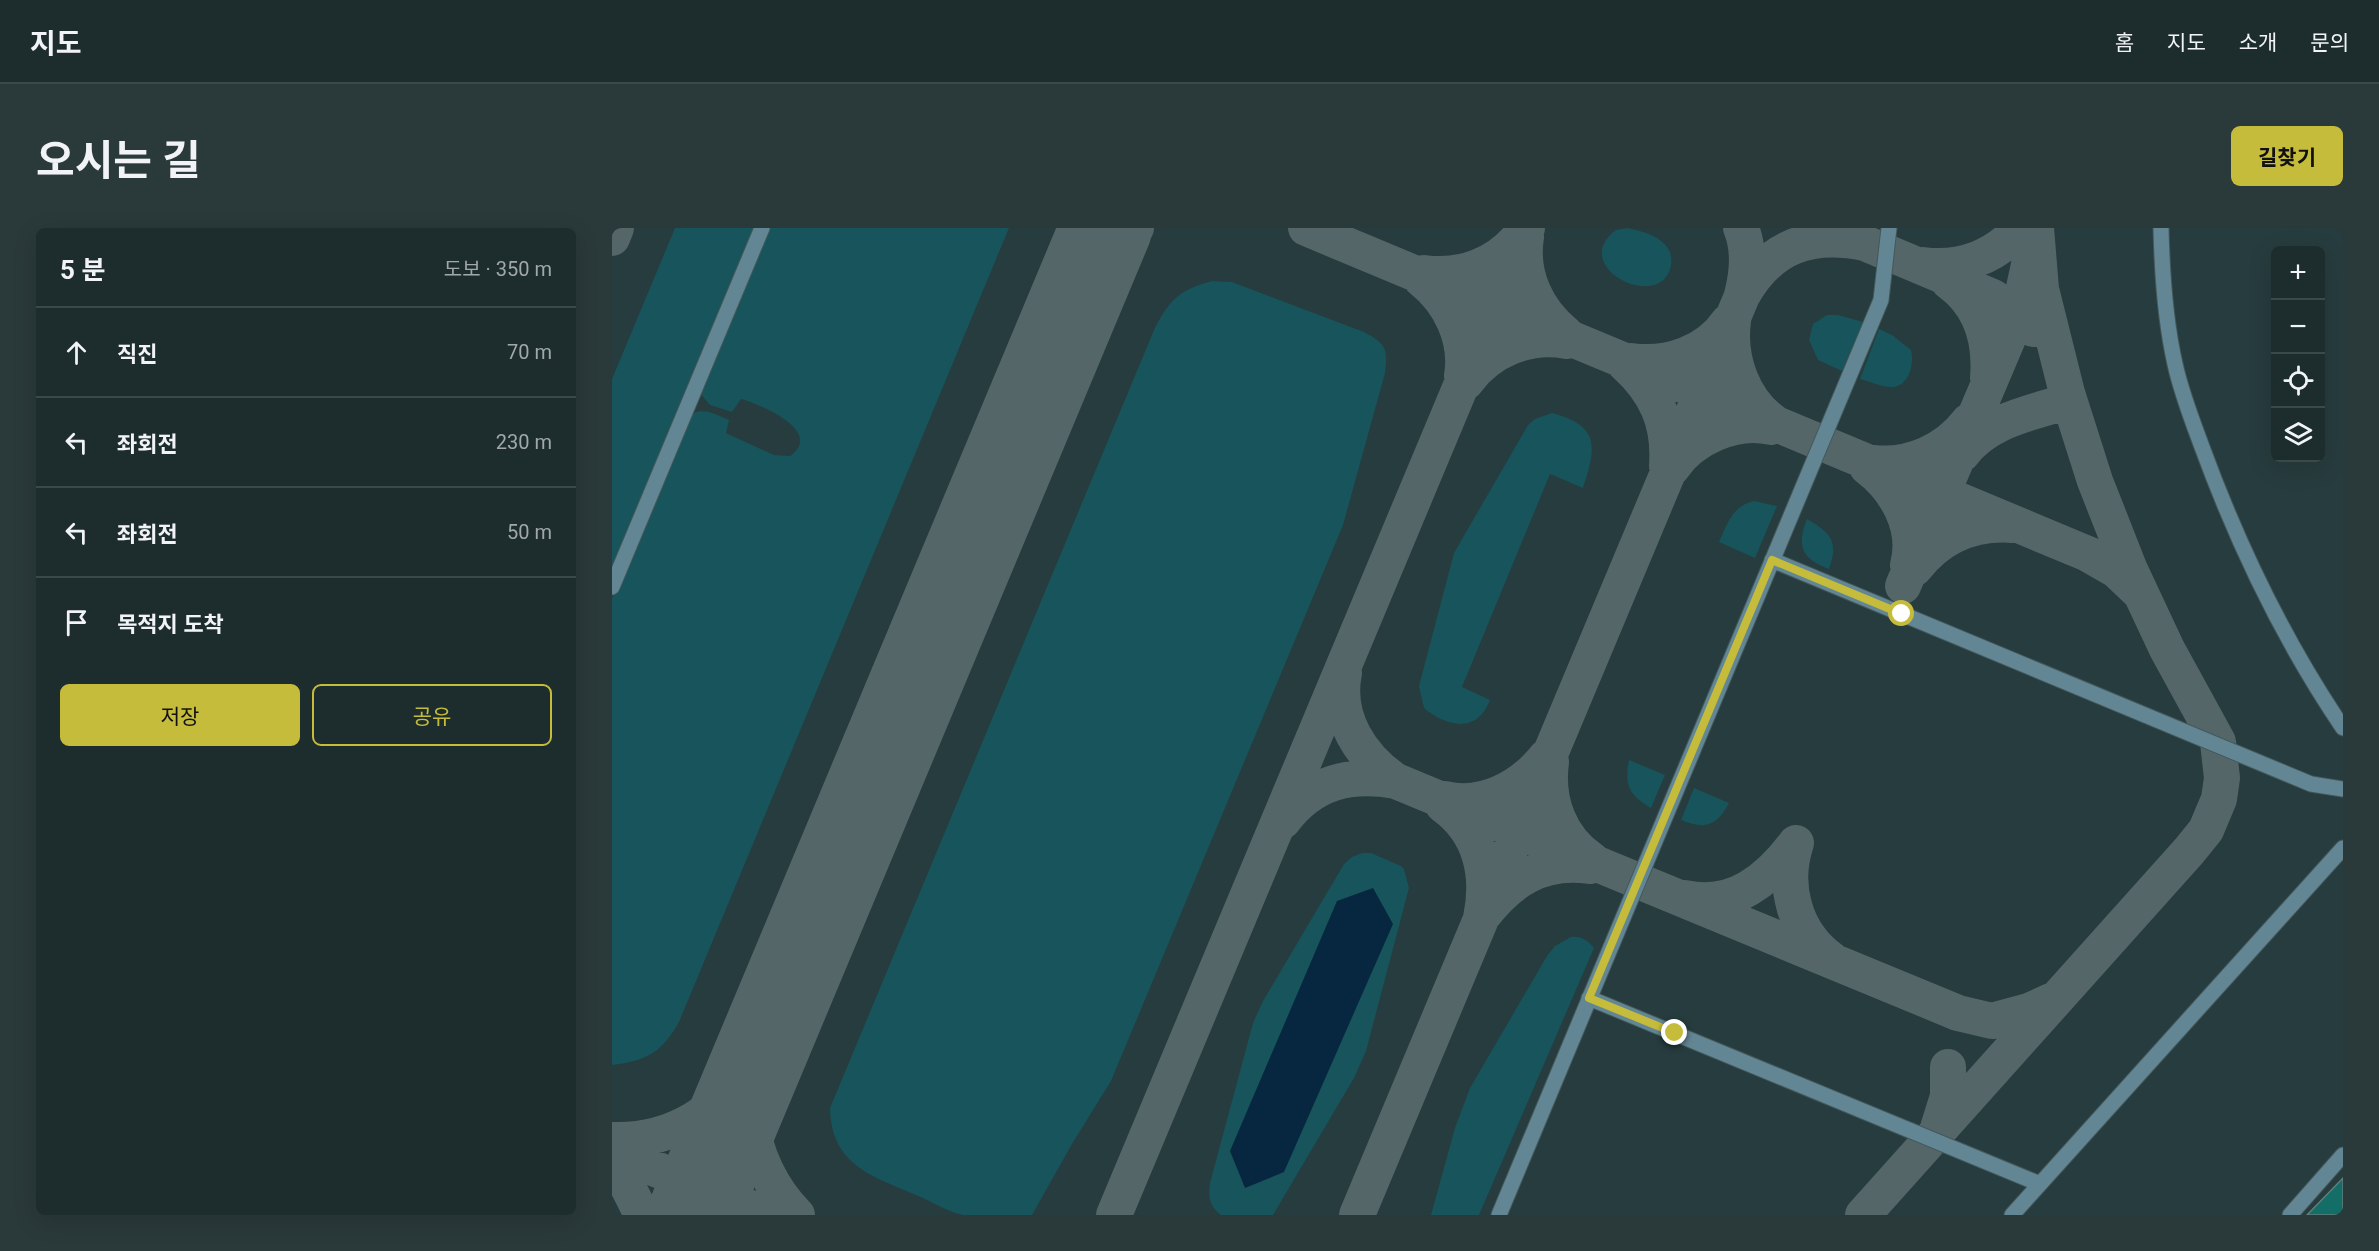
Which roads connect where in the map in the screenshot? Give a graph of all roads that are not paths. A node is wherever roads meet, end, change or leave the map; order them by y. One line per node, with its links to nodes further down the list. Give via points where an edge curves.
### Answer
1 (762, 228): 5 (lane)
2 (1889, 228): 4 (lane, via 1881,300)
3 (2161, 228): 6 (lane, via 2175,366 2199,439 2277,618)
4 (1772, 560): 7 (lane, via 2311,784); 9 (lane)
5 (612, 587)
6 (2343, 728)
7 (2343, 789)
8 (2343, 848): 11 (lane)
9 (1589, 998): 11 (lane); 12 (lane)
10 (2343, 1155): 14 (lane)
11 (2040, 1184): 13 (lane)
12 (1499, 1215)
13 (2012, 1215)
14 (2290, 1215)

